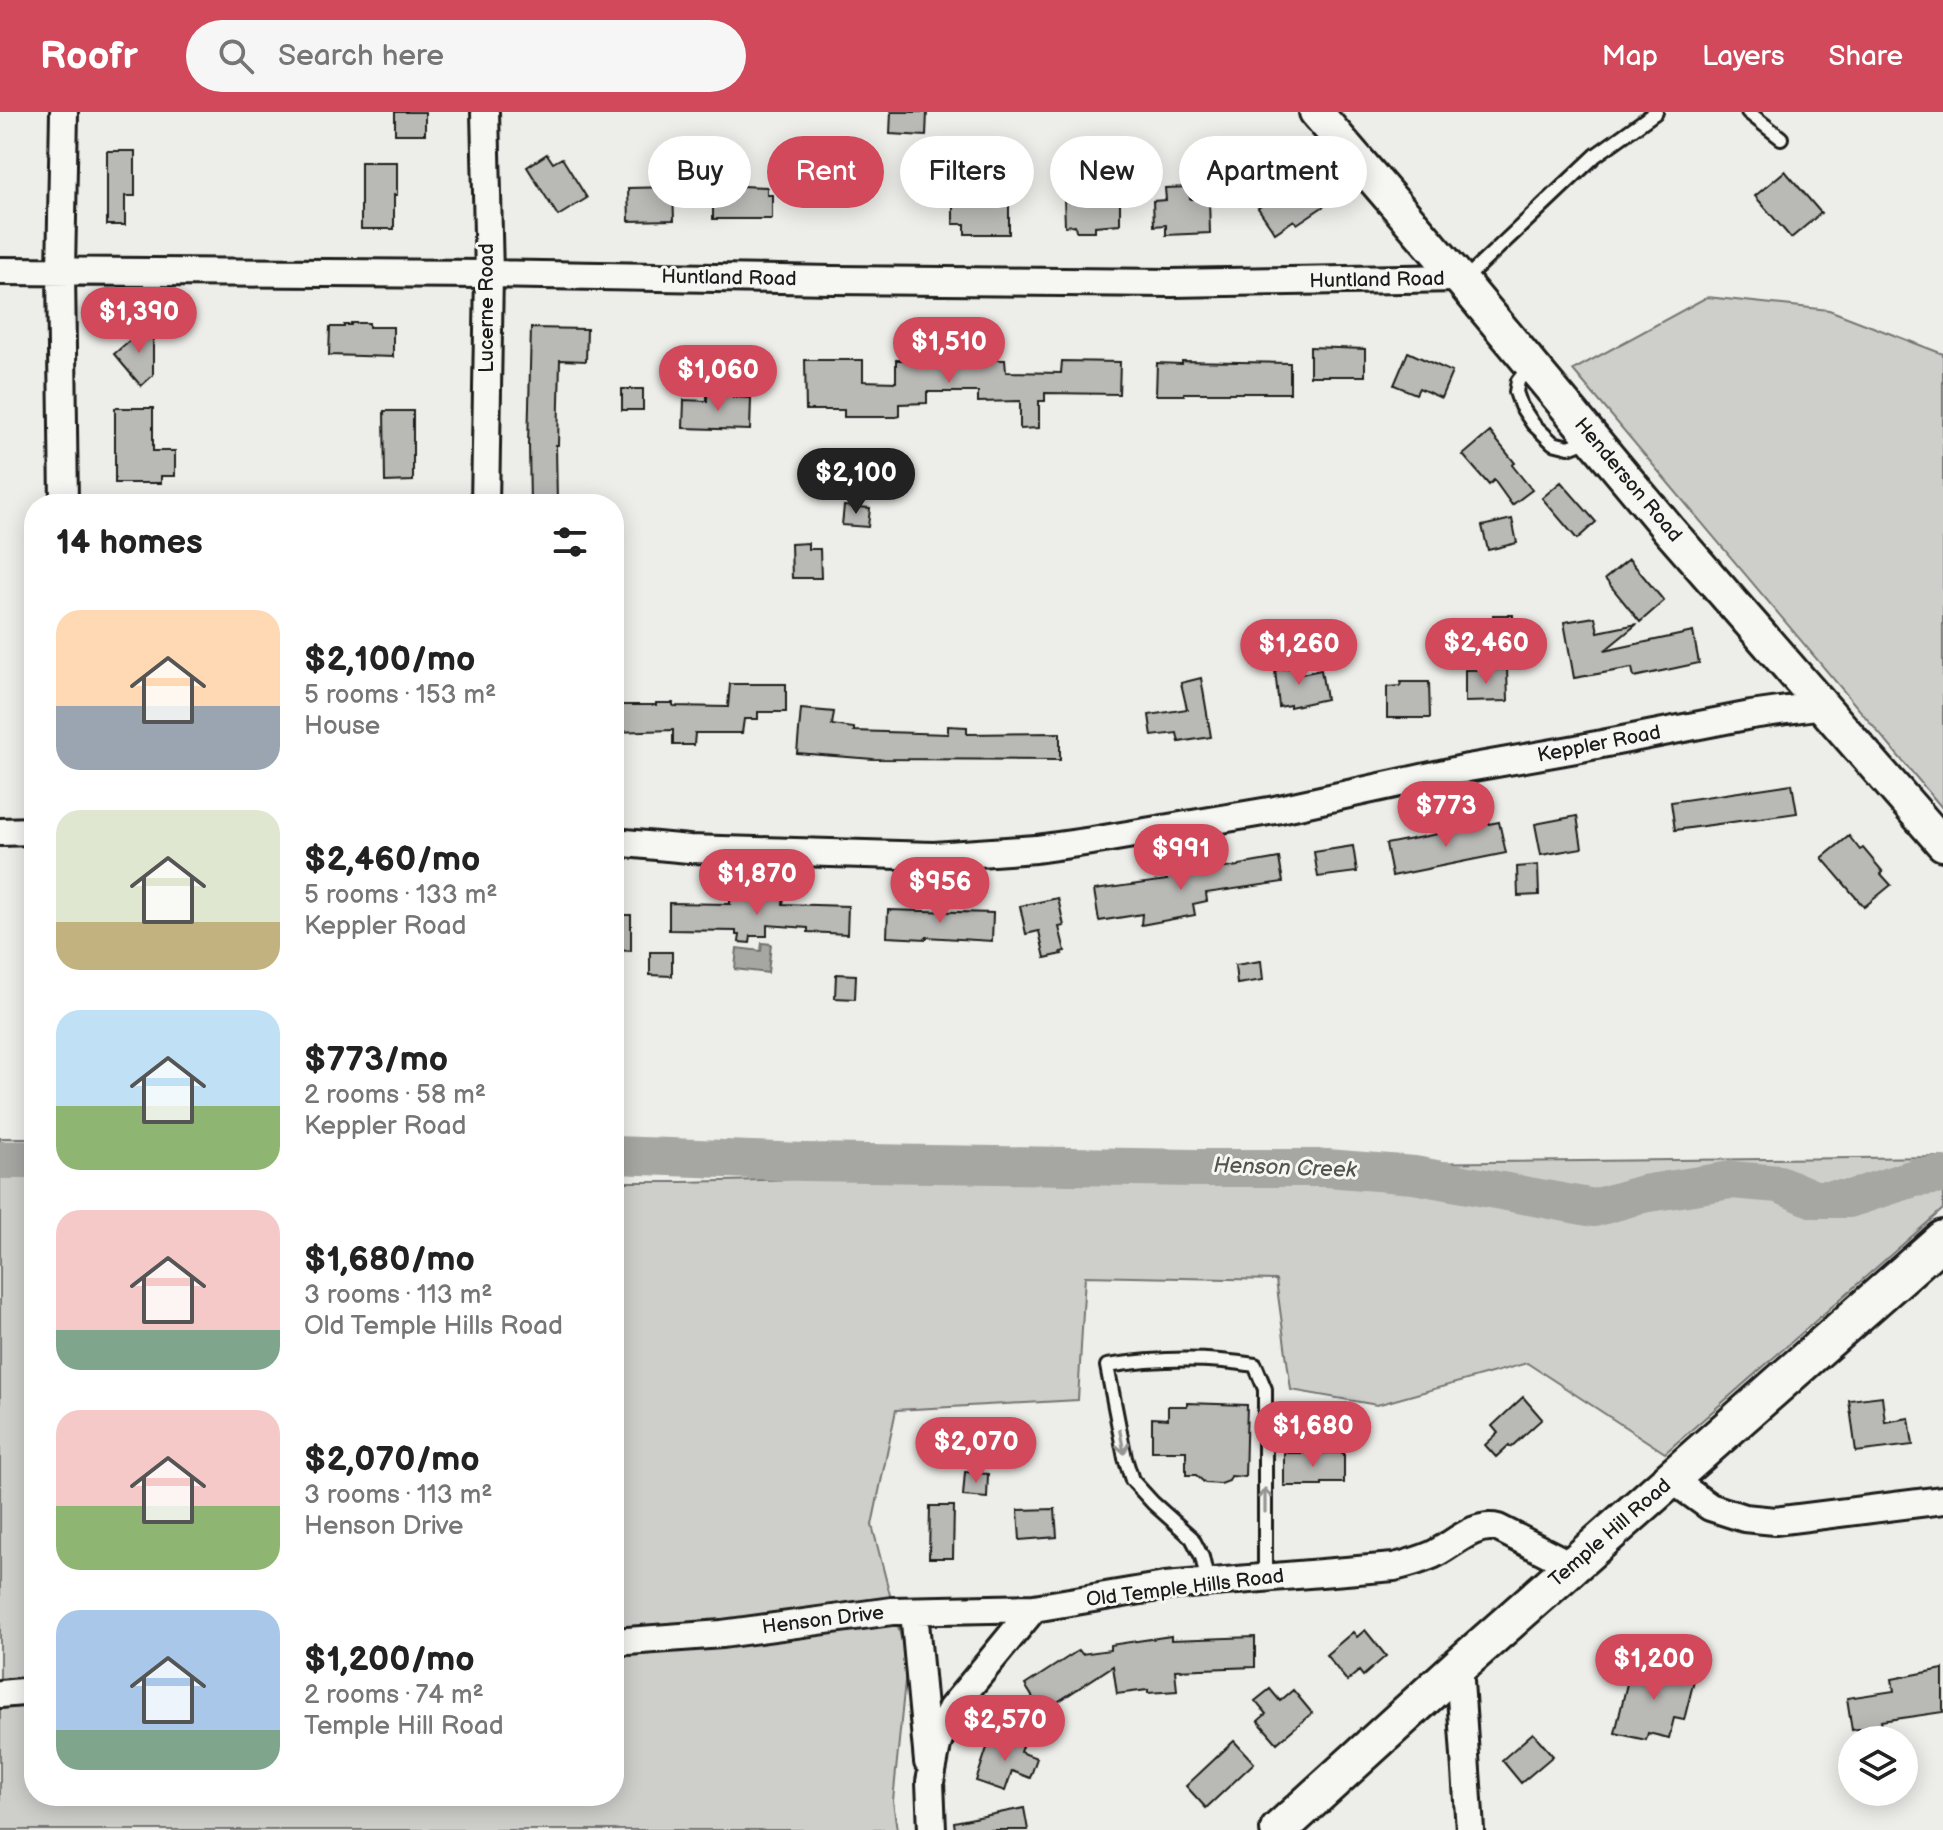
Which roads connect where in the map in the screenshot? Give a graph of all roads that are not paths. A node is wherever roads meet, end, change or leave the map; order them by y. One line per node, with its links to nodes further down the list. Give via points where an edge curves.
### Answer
1 (64, 112): 8 (street)
2 (485, 112): 9 (street, Lucerne Road)
3 (1316, 112): 10 (street, Henderson Road)
4 (1656, 112): 10 (lane, via 1596,155)
5 (1748, 112): 6 (lane)
6 (1781, 138)
7 (0, 271): 8 (street, Huntland Road)
8 (61, 271): 9 (street, Huntland Road); 11 (street)
9 (489, 274): 10 (street, Huntland Road, via 1172,283); 12 (street, Lucerne Road)
10 (1461, 280): 13 (street, Henderson Road)
11 (64, 494)
12 (485, 494)
13 (1823, 705): 16 (street, Keppler Road, via 1468,768 1275,810 1036,849 934,856); 17 (street, Henderson Road)
14 (24, 831): 15 (street)
15 (0, 832)
16 (624, 844)
17 (1943, 844)
18 (1943, 1239): 19 (main road, Temple Hill Road)
19 (1671, 1479): 20 (street, via 1710,1507 1775,1521); 21 (main road, Temple Hill Road)
20 (1943, 1500)
21 (1573, 1566): 22 (street, Old Temple Hills Road, via 1490,1526 1406,1564); 27 (main road, Temple Hill Road)
22 (1265, 1578): 23 (street, Old Temple Hills Road); 23 (lane, one-way to 23, via 1265,1389 1255,1365 1144,1360 1107,1366 1132,1480 1192,1538)
23 (1208, 1583): 24 (street, Old Temple Hills Road)
24 (1034, 1608): 25 (street, Henson Drive); 30 (street, via 951,1709)
25 (914, 1611): 26 (street, Henson Drive); 30 (street)
26 (624, 1641)
27 (1459, 1666): 32 (main road, Temple Hill Road); 33 (street)
28 (24, 1692): 29 (street)
29 (0, 1694)
30 (930, 1782): 31 (street)
31 (932, 1830)
32 (1279, 1830)
33 (1470, 1830)

